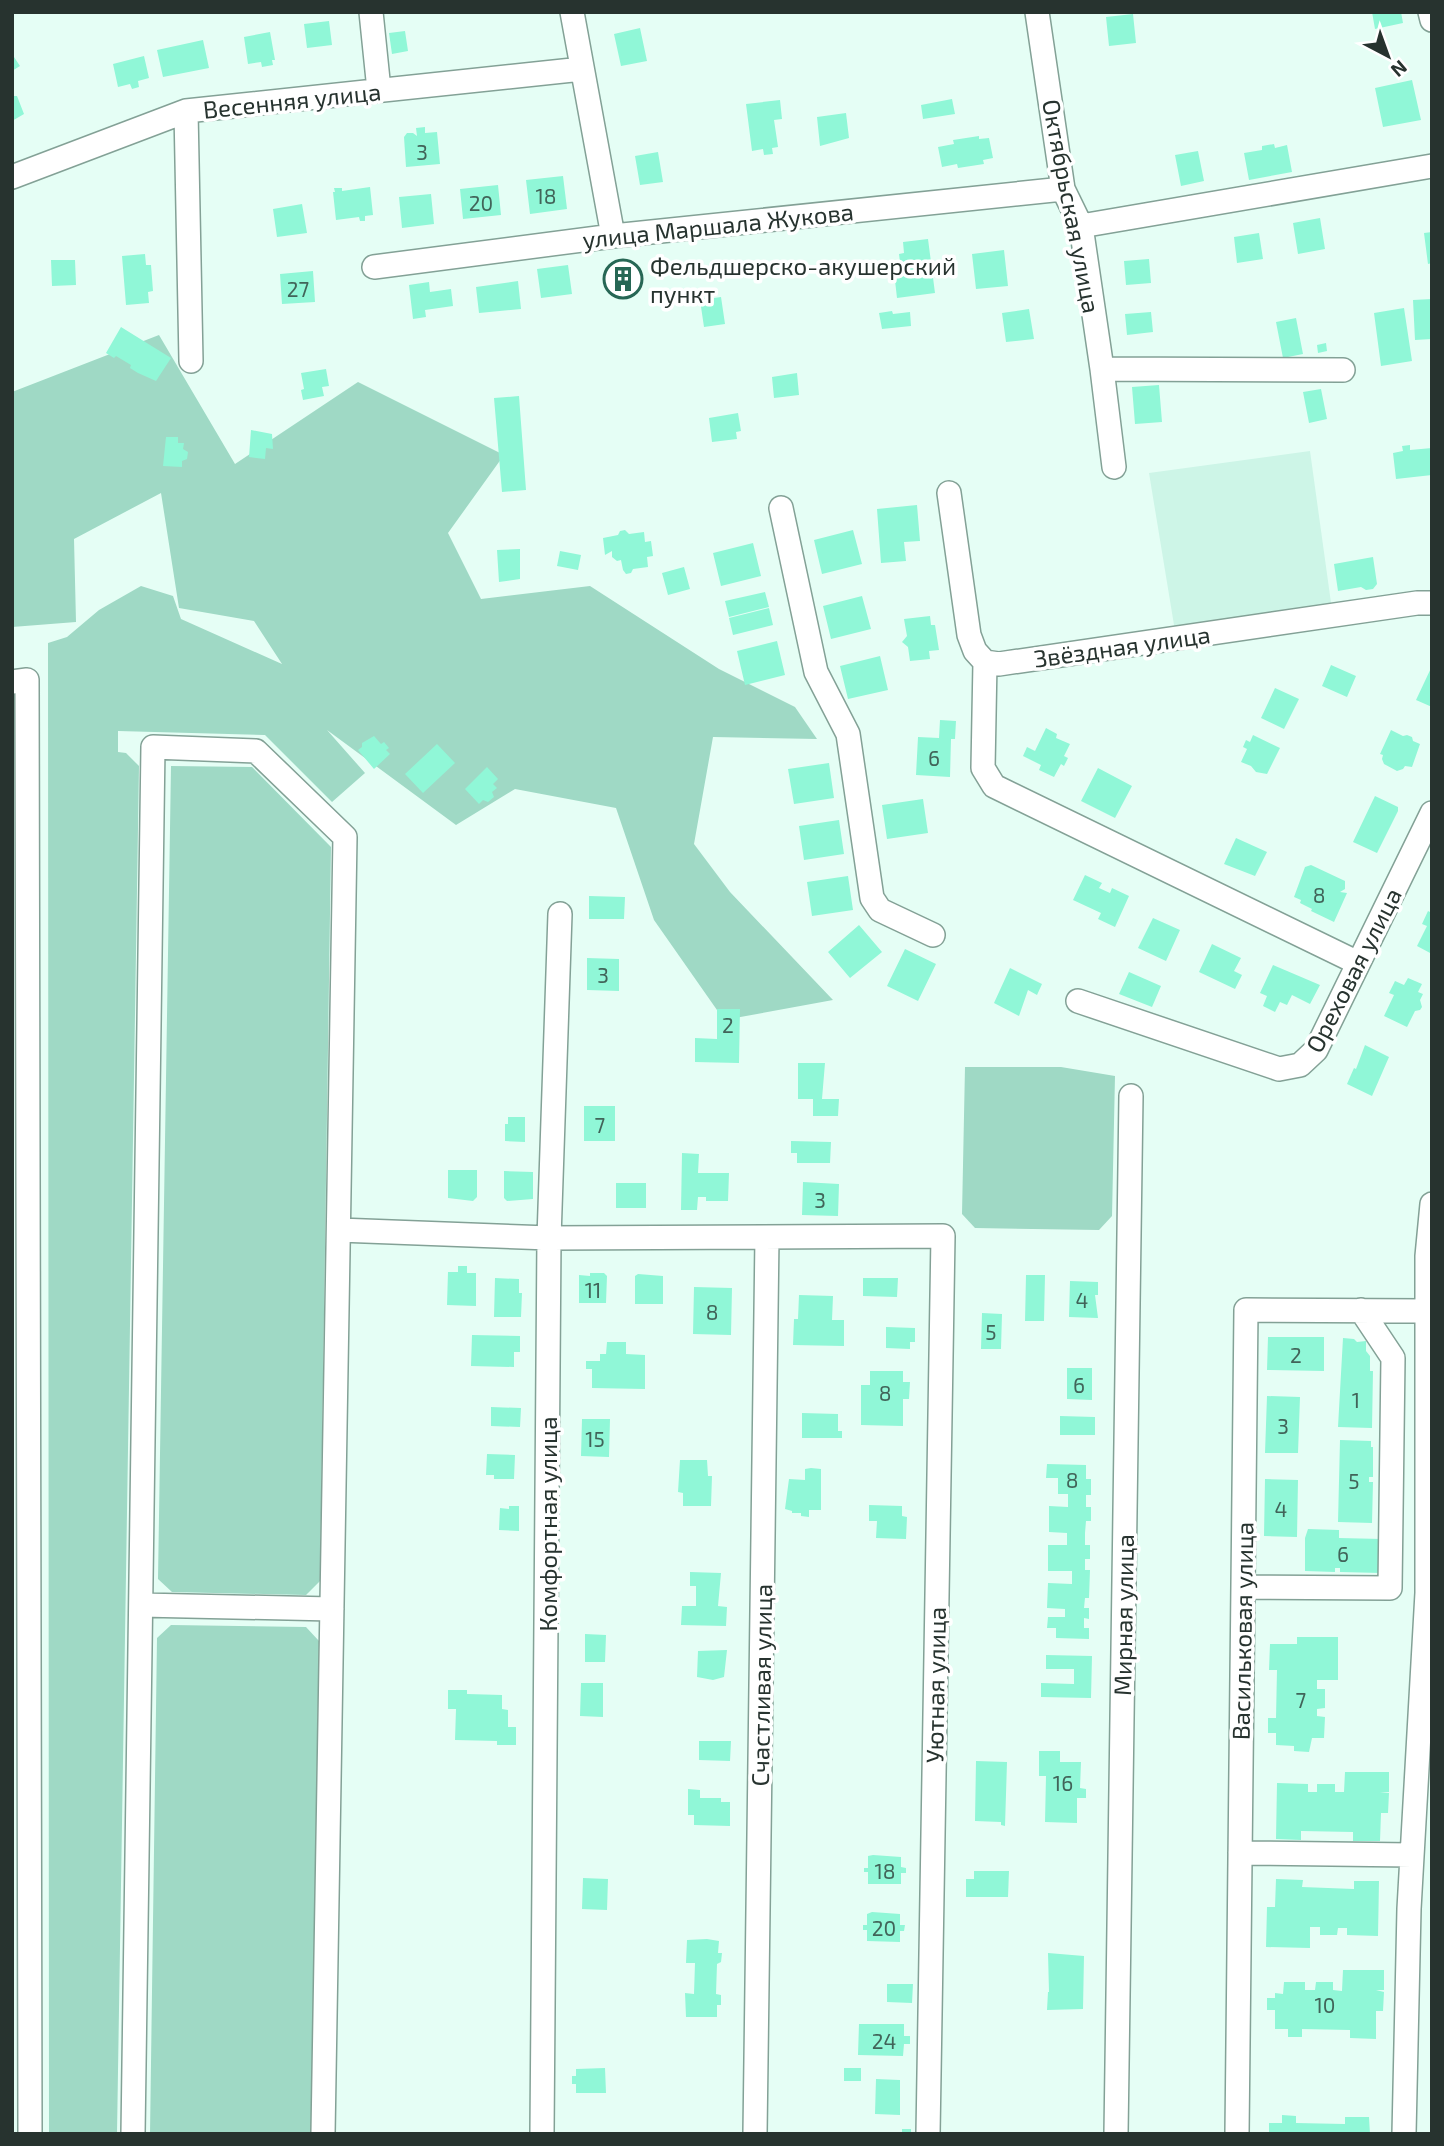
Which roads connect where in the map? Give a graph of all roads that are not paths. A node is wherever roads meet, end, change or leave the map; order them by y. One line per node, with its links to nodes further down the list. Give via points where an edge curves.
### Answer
1 (371, 12): 7 (street)
2 (572, 12): 6 (street)
3 (1037, 12): 11 (street, Октябрьская улица)
4 (1430, 12): 5 (street)
5 (1432, 20)
6 (582, 69): 7 (street, Весенняя улица); 13 (street)
7 (379, 90): 8 (street, Весенняя улица)
8 (186, 111): 10 (street, Весенняя улица); 15 (street)
9 (1432, 166): 12 (street)
10 (12, 177)
11 (1063, 189): 12 (street, Октябрьская улица); 13 (street, улица Маршала Жукова)
12 (1081, 226): 16 (street, Октябрьская улица)
13 (613, 236): 14 (street, улица Маршала Жукова)
14 (374, 267)
15 (191, 361)
16 (1102, 369): 17 (street); 18 (street)
17 (1343, 370)
18 (1114, 467)
19 (949, 493): 22 (street, via 969,635)
20 (782, 508): 26 (street, via 816,673 848,734 872,898 880,910)
21 (1432, 603): 22 (street, Звёздная улица, via 999,664)
22 (985, 662): 27 (street, via 983,768 994,786)
23 (12, 682): 43 (street, via 27,680)
24 (1432, 813): 27 (street, Ореховая улица)
25 (560, 914): 33 (street, Комфортная улица)
26 (933, 935)
27 (1358, 963): 28 (street, Ореховая улица, via 1315,1050 1300,1065 1279,1069)
28 (1078, 1001)
29 (1131, 1096): 49 (street, Мирная улица)
30 (1432, 1204): 34 (street)
31 (339, 1230): 33 (street); 39 (street, via 345,837 256,751 153,747); 40 (street)
32 (767, 1237): 33 (street); 47 (street, Счастливая улица); 48 (street, Уютная улица, via 943,1236)
33 (549, 1238): 46 (street, Комфортная улица)
34 (1429, 1258): 36 (street)
35 (1362, 1310): 36 (street, Васильковая улица); 37 (street, Васильковая улица, via 1246,1310); 37 (street, via 1393,1359 1390,1588)
36 (1426, 1311): 38 (street)
37 (1243, 1587): 41 (street, Васильковая улица)
38 (1429, 1593): 42 (street)
39 (141, 1605): 40 (street); 44 (street)
40 (332, 1609): 45 (street)
41 (1240, 1853): 42 (street); 50 (street, Васильковая улица)
42 (1412, 1855): 51 (street)
43 (30, 2134)
44 (133, 2134)
45 (323, 2134)
46 (542, 2134)
47 (755, 2134)
48 (928, 2134)
49 (1116, 2134)
50 (1237, 2134)
51 (1404, 2134)

